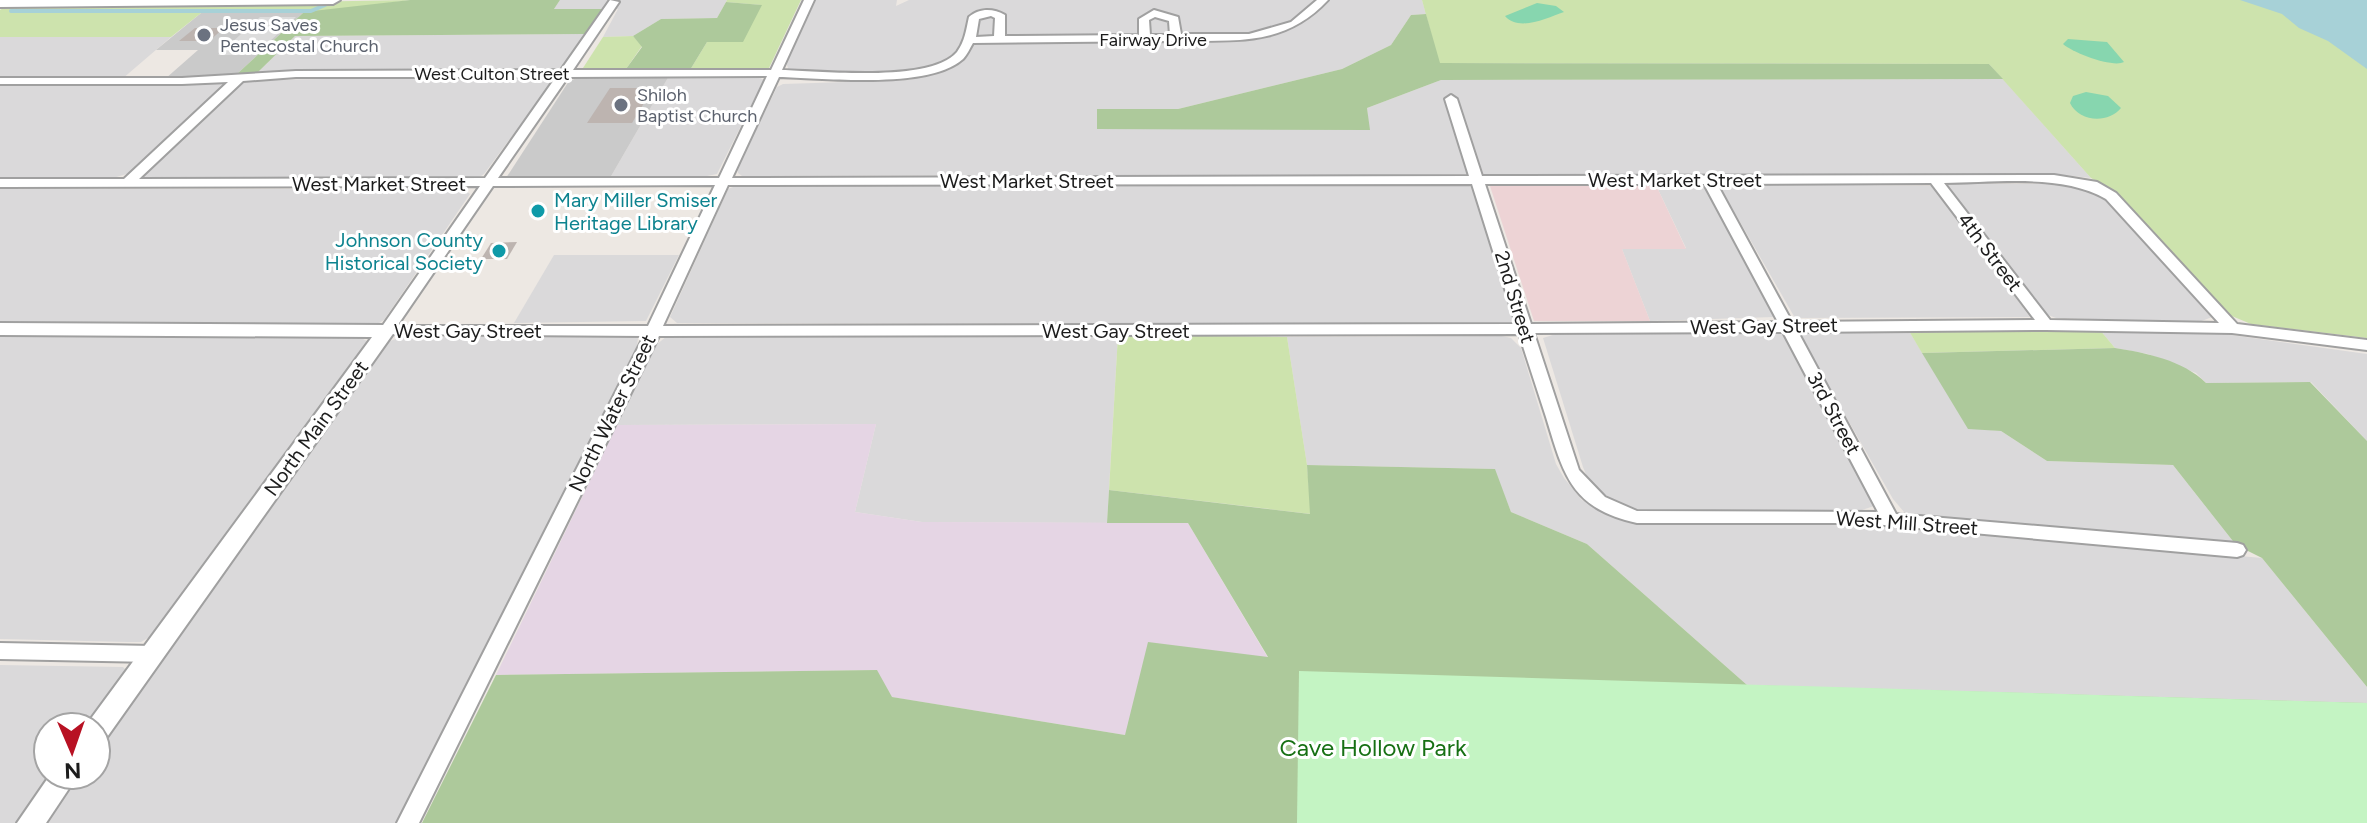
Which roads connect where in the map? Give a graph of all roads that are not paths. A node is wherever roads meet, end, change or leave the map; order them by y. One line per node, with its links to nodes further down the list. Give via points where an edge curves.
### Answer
1 (333, 0): 5 (street)
2 (809, 0): 11 (street, North Water Street)
3 (1323, 0): 9 (street, Fairway Drive, via 1295,24 1274,32)
4 (614, 2): 10 (street, North Main Street)
5 (0, 3)
6 (970, 40): 7 (street, Fairway Drive); 7 (street, West Culton Street, via 974,17 986,13 1001,17); 11 (street, West Culton Street, via 946,66 914,75)
7 (999, 40): 8 (street, Fairway Drive)
8 (1145, 40): 9 (street, Fairway Drive); 9 (street, via 1144,19 1154,13 1174,19)
9 (1176, 40)
10 (567, 73): 11 (street, West Culton Street); 12 (street, West Culton Street); 21 (street, North Main Street)
11 (774, 73): 17 (street, North Water Street)
12 (239, 78): 13 (street, West Culton Street); 20 (street)
13 (0, 81)
14 (1451, 99): 18 (street, 2nd Street)
15 (1709, 180): 16 (street, West Market Street); 18 (street, West Market Street); 22 (street, 3rd Street)
16 (1935, 180): 23 (street, 4th Street); 24 (street, West Market Street, via 2054,179 2092,185 2111,196)
17 (724, 181): 18 (street, West Market Street); 21 (street, West Market Street); 27 (street, North Water Street)
18 (1479, 181): 26 (street, 2nd Street)
19 (0, 183): 20 (street, West Market Street)
20 (126, 184): 21 (street, West Market Street)
21 (490, 184): 28 (street, North Main Street)
22 (1788, 325): 23 (street, West Gay Street); 26 (street, West Gay Street); 31 (street, 3rd Street)
23 (2046, 325): 24 (street, West Gay Street)
24 (2232, 328): 29 (street, West Gay Street)
25 (0, 329): 28 (street, West Gay Street)
26 (1525, 329): 27 (street, West Gay Street); 30 (street, 2nd Street, via 1571,471)
27 (654, 330): 28 (street, West Gay Street); 38 (street, North Water Street)
28 (386, 331): 34 (street, North Main Street)
29 (2367, 345)
30 (1584, 492): 31 (street, West Mill Street, via 1618,513 1637,517)
31 (1891, 520): 32 (street, West Mill Street)
32 (2237, 550)
33 (0, 651): 34 (street)
34 (153, 654): 35 (street, North Main Street)
35 (111, 711)
36 (53, 791): 37 (street)
37 (30, 823)
38 (408, 823)

